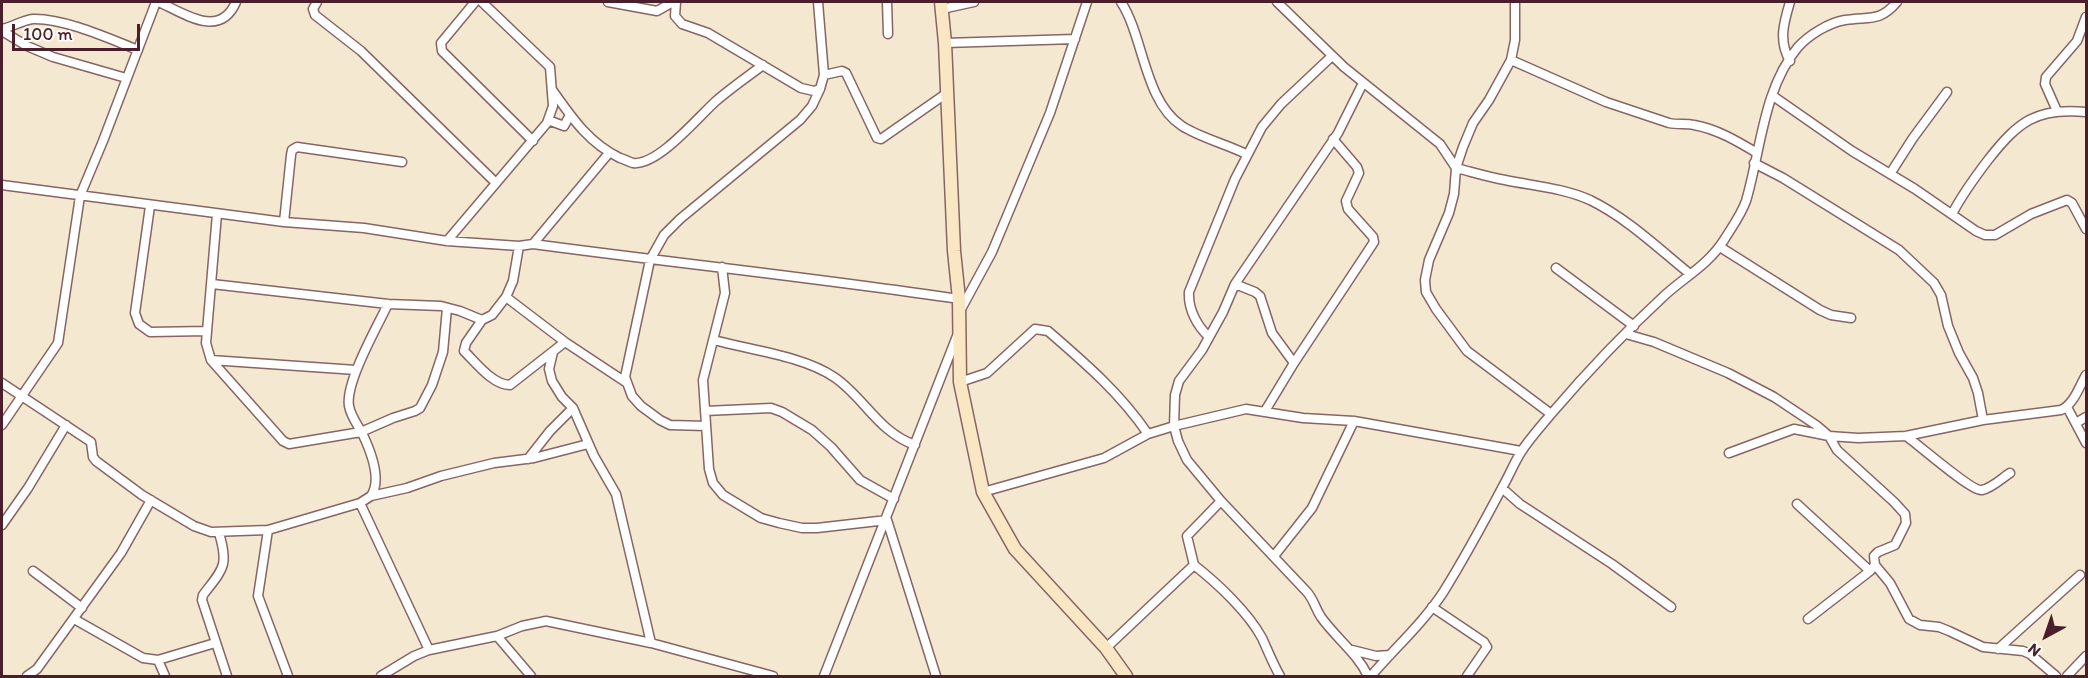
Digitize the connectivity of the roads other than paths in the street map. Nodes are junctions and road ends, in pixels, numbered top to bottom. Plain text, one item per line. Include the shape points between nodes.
1 (158, 2) edge
2 (236, 2) edge
3 (317, 2) edge
4 (475, 2) edge
5 (482, 2) edge
6 (608, 2) edge
7 (674, 2) edge
8 (818, 2) edge
9 (887, 2) edge
10 (974, 2) edge
11 (1087, 2) edge
12 (1121, 2) edge
13 (1277, 2) edge
14 (1515, 2) edge
15 (1790, 2) edge
16 (1897, 2) edge
17 (941, 5) edge
18 (2086, 17) edge
19 (2, 30) edge
20 (888, 34) dead end
21 (1075, 39) junction
22 (945, 43) junction
23 (138, 50) junction
24 (1332, 56) junction
25 (1511, 60) junction
26 (1790, 61) junction
27 (763, 65) junction
28 (824, 75) junction
29 (126, 78) junction
30 (1363, 84) junction
31 (819, 89) junction
32 (553, 90) junction
33 (1947, 92) dead end
34 (947, 93) junction
35 (1773, 96) junction
36 (2057, 111) junction
37 (2086, 112) edge
38 (570, 115) junction
39 (548, 120) junction
40 (1333, 139) junction
41 (532, 141) junction
42 (609, 153) junction
43 (1757, 153) junction
44 (1246, 154) junction
45 (402, 162) dead end
46 (1754, 163) junction
47 (1456, 168) junction
48 (1890, 174) junction
49 (496, 183) junction
50 (2, 185) edge
51 (80, 195) junction
52 (150, 206) junction
53 (218, 214) junction
54 (1952, 214) junction
55 (284, 222) junction
56 (2086, 229) edge
57 (447, 241) junction
58 (533, 244) junction
59 (519, 246) junction
60 (1720, 247) junction
61 (650, 260) junction
62 (722, 267) junction
63 (1556, 268) dead end
64 (1690, 274) junction
65 (212, 284) junction
66 (1235, 284) junction
67 (506, 297) junction
68 (959, 299) junction
69 (388, 304) junction
70 (447, 308) junction
71 (958, 313) junction
72 (1851, 318) dead end
73 (482, 320) junction
74 (1634, 326) junction
75 (207, 331) junction
76 (958, 334) junction
77 (1626, 334) junction
78 (1209, 337) junction
79 (714, 340) junction
80 (565, 342) junction
81 (553, 352) junction
82 (211, 360) junction
83 (1294, 363) junction
84 (356, 370) junction
85 (2086, 375) edge
86 (960, 382) junction
87 (2, 383) edge
88 (627, 383) junction
89 (21, 396) junction
90 (2067, 407) junction
91 (573, 408) junction
92 (705, 411) junction
93 (1265, 411) junction
94 (1551, 414) junction
95 (2086, 417) edge
96 (1983, 420) junction
97 (1354, 421) junction
98 (2076, 423) junction
99 (2, 425) edge
100 (66, 425) junction
101 (706, 426) junction
102 (1174, 426) junction
103 (361, 432) junction
104 (1148, 434) junction
105 (1829, 435) junction
106 (1906, 436) junction
107 (2086, 443) edge
108 (588, 444) junction
109 (915, 445) junction
110 (1521, 451) junction
111 (1729, 453) dead end
112 (528, 459) junction
113 (2010, 473) dead end
114 (1502, 488) junction
115 (983, 492) junction
116 (371, 496) junction
117 (894, 499) junction
118 (151, 500) junction
119 (1221, 501) junction
120 (360, 502) junction
121 (1797, 504) dead end
122 (887, 520) junction
123 (2, 525) edge
124 (268, 530) junction
125 (219, 533) junction
126 (1274, 556) junction
127 (1194, 565) junction
128 (1872, 568) junction
129 (33, 572) dead end
130 (2080, 575) dead end
131 (1432, 607) junction
132 (1671, 607) dead end
133 (82, 608) junction
134 (1808, 619) dead end
135 (74, 620) junction
136 (497, 636) junction
137 (215, 643) junction
138 (651, 643) junction
139 (1106, 648) junction
140 (1349, 648) junction
141 (1998, 649) junction
142 (429, 650) junction
143 (1390, 655) junction
144 (2086, 656) edge
145 (158, 660) junction
146 (27, 676) edge
147 (165, 676) edge
148 (227, 676) edge
149 (288, 676) edge
150 (381, 676) edge
151 (531, 676) edge
152 (773, 676) edge
153 (824, 676) edge
154 (936, 676) edge
155 (1126, 676) edge
156 (1280, 676) edge
157 (1369, 676) edge
158 (1467, 676) edge
159 (2056, 676) edge
160 (2067, 676) edge

1 - 2 street via 209,22 231,13
1 - 23 street
3 - 49 street via 315,15 361,51
4 - 41 street via 441,43 442,51
5 - 32 street via 550,68
6 - 7 street via 657,11
7 - 27 street via 675,16 682,24 708,33
8 - 28 street
9 - 20 street
10 - 17 street
11 - 21 street
12 - 44 street via 1167,111 1181,125
13 - 24 street
14 - 25 street
15 - 26 street via 1782,30
16 - 26 street via 1875,19 1844,20 1827,26 1799,47
17 - 22 street
18 - 36 street via 2077,41 2046,77 2045,84
19 - 23 street via 32,19 49,21 88,30
19 - 29 street via 53,57
21 - 22 street
21 - 71 street via 1050,113 992,252
22 - 34 street
23 - 29 street
24 - 30 street
24 - 44 street via 1281,104
25 - 43 street via 1606,102 1669,123 1691,124 1728,136
25 - 47 street via 1473,123
26 - 35 street
27 - 31 street via 801,88
27 - 42 street via 716,101 670,145 648,159 632,163
28 - 31 street
28 - 34 street via 846,73 877,138 881,139
29 - 51 street
30 - 40 street
30 - 47 street via 1440,144
31 - 61 street via 800,120 680,219 664,235
32 - 38 street
32 - 39 street
33 - 48 street
34 - 68 street
35 - 43 street
35 - 48 street
36 - 37 street
36 - 54 street via 2021,123 2007,136
38 - 39 street via 564,126
38 - 42 street
39 - 41 street
40 - 66 street
40 - 83 street via 1357,167 1359,173 1346,201 1374,243
41 - 49 street
42 - 58 street
43 - 46 street
44 - 78 street via 1189,292 1194,318
45 - 55 street via 297,147 291,155
46 - 60 street via 1746,202
46 - 96 street via 1899,250 1934,283 1948,326 1976,386
47 - 64 street via 1590,200 1626,222
47 - 94 street via 1449,213 1429,260 1426,292 1467,351
48 - 54 street
49 - 57 street
50 - 51 street
51 - 52 street
51 - 89 street via 58,343
52 - 53 street
52 - 75 street via 135,313 139,324 150,332
53 - 55 street
53 - 65 street
54 - 56 street via 1986,236 1995,235 2031,214 2067,200
55 - 57 street via 364,228
57 - 59 street
58 - 59 street
58 - 61 street
59 - 67 street
60 - 64 street via 1704,266
60 - 72 street via 1820,310
61 - 62 street
61 - 88 street via 625,377
62 - 68 street
62 - 79 street via 725,293
63 - 74 street
64 - 74 street
65 - 69 street
65 - 75 street
66 - 78 street
66 - 83 street via 1260,296 1272,333
67 - 73 street via 492,315
67 - 80 street
68 - 71 street
69 - 70 street
69 - 84 street
70 - 73 street
70 - 103 street via 443,352 420,408
71 - 76 street
73 - 81 street via 464,351 503,385 516,383
74 - 77 street
75 - 82 street
76 - 86 street
76 - 109 street
77 - 94 street
77 - 105 street via 1749,383
78 - 102 street via 1179,381
79 - 92 street via 705,367
79 - 109 street via 783,355 833,376 874,417
80 - 81 street
80 - 88 street
81 - 91 street via 550,375
82 - 84 street
82 - 103 street via 289,444
83 - 93 street
84 - 103 street via 348,394 352,416
85 - 90 street
86 - 104 street via 987,373 1035,329 1041,329 1114,390
86 - 115 street
87 - 89 street
88 - 101 street via 632,396 660,420 670,425
89 - 99 street
89 - 100 street
90 - 96 street
90 - 98 street
91 - 108 street
91 - 112 street
92 - 101 street
92 - 117 street via 771,408 782,412 812,430 860,480
93 - 97 street
93 - 102 street via 1245,410
94 - 110 street
95 - 98 street
96 - 106 street
97 - 110 street
97 - 126 street via 1312,508
98 - 107 street
100 - 118 street via 91,442 96,461
100 - 123 street
101 - 122 street via 713,483 723,495 761,518 802,528
102 - 104 street
102 - 119 street via 1187,460
103 - 116 street via 376,481
104 - 115 street via 1104,458
105 - 106 street
105 - 111 street via 1794,429
105 - 128 street via 1837,450 1905,513 1902,534 1895,545 1874,556
106 - 113 street via 1978,490
108 - 112 street
108 - 138 street via 616,494
109 - 117 street
110 - 114 street
112 - 116 street via 494,463
114 - 131 street
114 - 132 street
115 - 139 street via 1015,549
116 - 120 street
117 - 122 street
118 - 125 street via 194,526
118 - 133 street via 121,553
119 - 126 street
119 - 127 street via 1187,536
120 - 124 street
120 - 142 street
121 - 128 street
122 - 153 street
122 - 154 street
124 - 125 street
124 - 149 street via 258,596
125 - 137 street via 224,564 202,600
126 - 140 street via 1313,599 1322,618
127 - 139 street
127 - 156 street via 1228,595 1250,622
128 - 134 street
128 - 141 street via 1890,583 1914,624 1938,627 1983,647
129 - 133 street
130 - 141 street
131 - 143 street
131 - 158 street via 1487,647
133 - 135 street
135 - 145 street via 135,655
135 - 146 street via 35,673
136 - 138 street via 546,621
136 - 142 street
136 - 151 street
137 - 145 street
137 - 148 street
138 - 152 street
139 - 155 street
140 - 143 street via 1376,656
140 - 157 street
141 - 159 street via 2030,654
142 - 150 street
143 - 157 street
144 - 160 street
145 - 147 street

